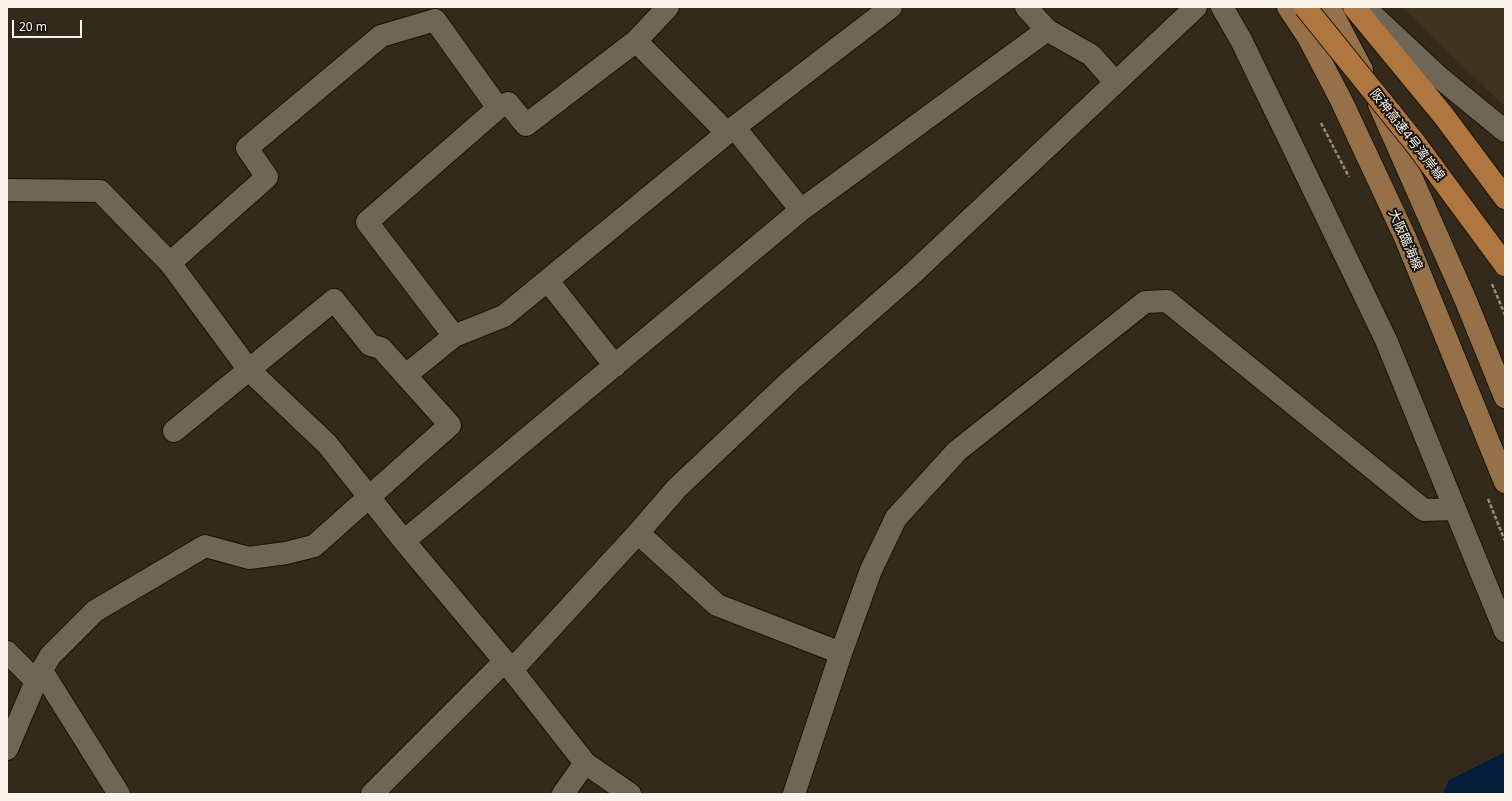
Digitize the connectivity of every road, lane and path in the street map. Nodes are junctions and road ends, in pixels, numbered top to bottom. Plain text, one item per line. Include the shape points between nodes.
1 (668, 7) edge
2 (891, 7) edge
3 (1026, 7) edge
4 (1196, 7) edge
5 (1222, 7) edge
6 (1288, 7) edge
7 (1305, 7) edge
8 (1330, 7) edge
9 (1354, 7) edge
10 (1364, 7) edge
11 (1047, 30) junction
12 (636, 41) junction
13 (1115, 82) junction
14 (498, 108) junction
15 (1505, 130) edge
16 (730, 131) junction
17 (7, 190) edge
18 (1505, 198) edge
19 (801, 210) junction
20 (170, 263) junction
21 (1505, 265) edge
22 (548, 281) junction
23 (454, 336) junction
24 (615, 366) junction
25 (249, 370) junction
26 (406, 375) junction
27 (1505, 397) edge
28 (174, 431) dead end
29 (1505, 482) edge
30 (369, 498) junction
31 (1455, 509) junction
32 (638, 533) junction
33 (404, 541) junction
34 (1505, 631) edge
35 (7, 652) edge
36 (841, 653) junction
37 (509, 666) junction
38 (39, 676) junction
39 (7, 749) edge
40 (585, 763) junction
41 (119, 794) edge
42 (372, 794) edge
43 (563, 794) edge
44 (630, 794) edge
45 (794, 794) edge

1 - 12 street
2 - 16 street
3 - 11 street
4 - 13 street
5 - 31 street via 1285,129 1386,340
6 - 29 main road, 大阪臨海線 via 1308,37 1341,100 1405,237
7 - 21 highway, 阪神高速4号湾岸線, bridge via 1415,143
8 - 27 main road via 1388,124
9 - 18 highway via 1443,115
10 - 15 street via 1439,77
11 - 13 street via 1091,55
11 - 19 street
12 - 14 street via 526,125 508,103
12 - 16 street
13 - 32 street via 911,275 790,381 677,488
14 - 20 street via 435,20 381,36 247,148 267,177
14 - 23 street via 367,222
16 - 19 street
16 - 22 street
17 - 20 street via 100,191
19 - 24 street
20 - 25 street
22 - 23 street via 504,316
22 - 24 street
23 - 26 street
24 - 33 street
25 - 26 street via 334,300 370,345 382,348
25 - 28 street
25 - 30 street via 326,444
26 - 30 street via 450,425
30 - 33 street
30 - 38 street via 314,546 249,558 205,546 95,611 50,656
31 - 34 street
31 - 36 street via 1424,510 1167,301 1144,302 957,451 896,518 871,570
32 - 36 street via 717,605
32 - 37 street
33 - 37 street
35 - 38 street
36 - 45 street
37 - 40 street
37 - 42 street
38 - 39 street
38 - 41 street
40 - 43 street
40 - 44 street

